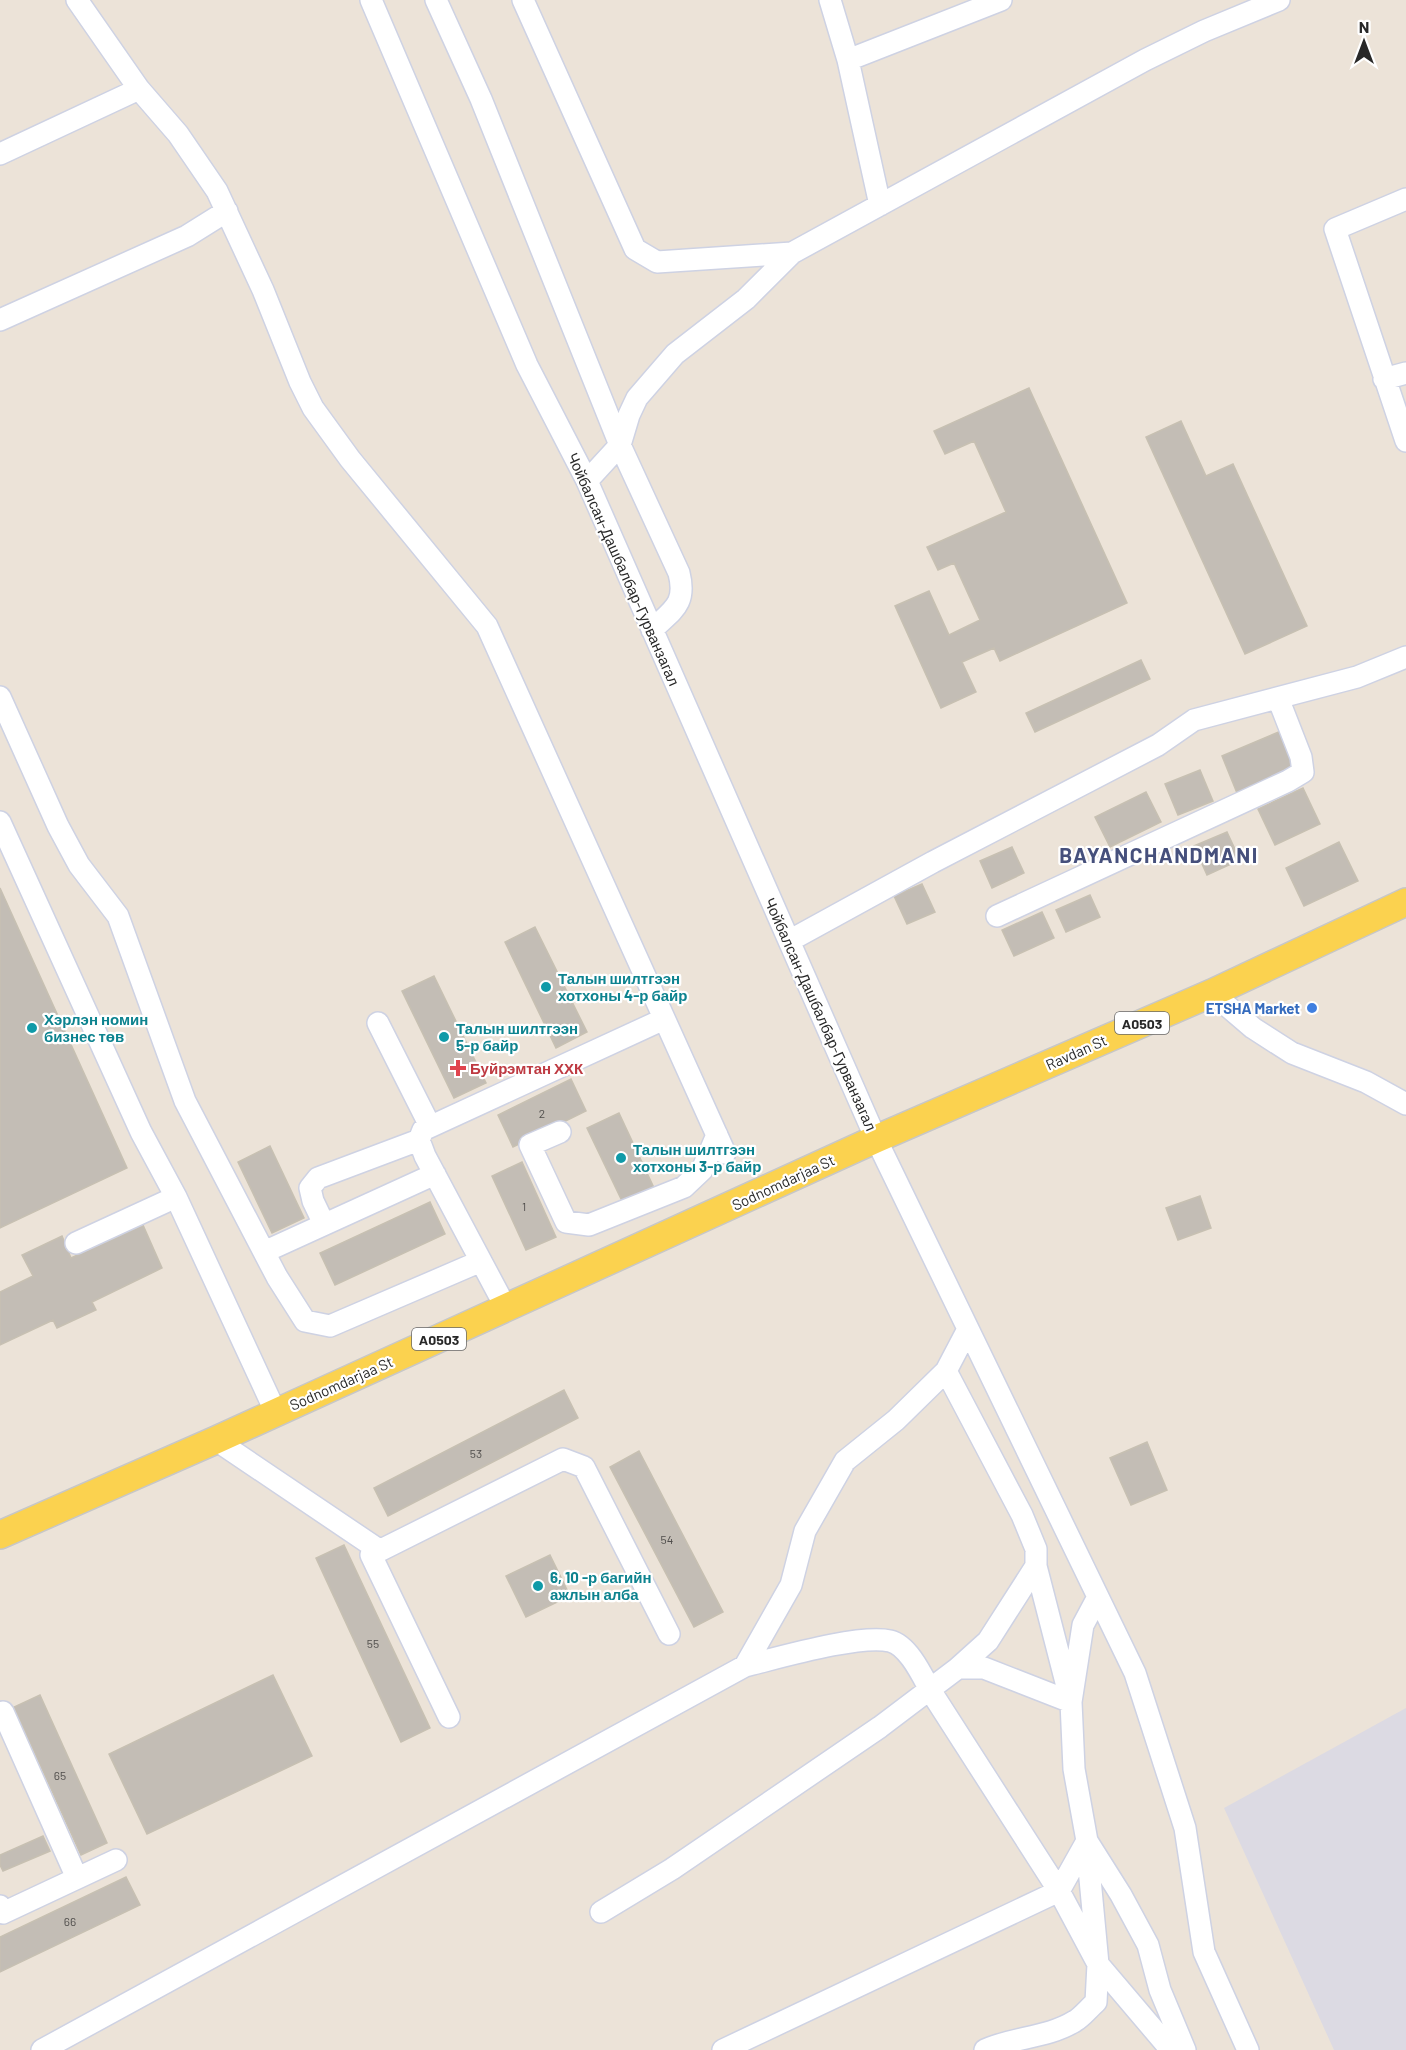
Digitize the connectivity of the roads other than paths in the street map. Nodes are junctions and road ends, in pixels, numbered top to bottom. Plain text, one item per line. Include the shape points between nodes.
1 (77, 0) edge
2 (371, 0) edge
3 (436, 0) edge
4 (523, 0) edge
5 (830, 0) edge
6 (1001, 0) edge
7 (1280, 0) edge
8 (848, 60) junction
9 (139, 89) junction
10 (0, 154) edge
11 (1406, 199) edge
12 (880, 205) junction
13 (227, 211) junction
14 (792, 254) junction
15 (0, 320) edge
16 (1406, 373) edge
17 (1384, 379) junction
18 (1406, 441) edge
19 (620, 445) junction
20 (587, 481) junction
21 (652, 630) junction
22 (1406, 657) edge
23 (0, 697) edge
24 (1278, 698) junction
25 (0, 822) edge
26 (1406, 902) edge
27 (997, 916) dead end
28 (789, 941) junction
29 (1212, 993) junction
30 (664, 1019) junction
31 (378, 1023) dead end
32 (1406, 1104) edge
33 (560, 1132) dead end
34 (424, 1133) junction
35 (876, 1139) junction
36 (435, 1174) junction
37 (176, 1197) junction
38 (324, 1224) junction
39 (76, 1243) dead end
40 (264, 1252) junction
41 (481, 1261) junction
42 (506, 1308) junction
43 (968, 1329) junction
44 (946, 1371) junction
45 (276, 1413) junction
46 (216, 1440) junction
47 (0, 1535) edge
48 (379, 1550) junction
49 (1036, 1566) junction
50 (1098, 1597) junction
51 (669, 1634) dead end
52 (745, 1666) junction
53 (958, 1668) junction
54 (930, 1690) junction
55 (1071, 1702) junction
56 (3, 1712) dead end
57 (448, 1717) dead end
58 (1087, 1841) junction
59 (116, 1860) dead end
60 (77, 1878) junction
61 (1059, 1891) junction
62 (1, 1911) edge
63 (601, 1912) dead end
64 (1098, 1964) junction
65 (42, 2050) edge
66 (723, 2050) edge
67 (985, 2050) edge
68 (1171, 2050) edge
69 (1185, 2050) edge
70 (1248, 2050) edge

1 - 9 street
2 - 20 street, Чойбалсан-Дашбалбар-Гурванзагал via 527,365
3 - 19 street via 481,99
4 - 14 street via 635,249 657,262
5 - 8 street
6 - 8 street
7 - 12 street via 1145,60
8 - 12 street
9 - 10 street
9 - 13 street via 178,134
11 - 17 street via 1335,229
12 - 14 street
13 - 15 street via 187,236
13 - 30 street via 313,408 487,626
14 - 19 street via 746,299 675,354 637,398
16 - 17 street
17 - 18 street
19 - 20 street
19 - 21 street via 683,588 679,603
20 - 21 street, Чойбалсан-Дашбалбар-Гурванзагал
21 - 28 street, Чойбалсан-Дашбалбар-Гурванзагал
22 - 24 street via 1357,677
23 - 40 street via 79,865 118,916 185,1101
24 - 27 street via 1303,772
24 - 28 street via 1194,720 1158,745
25 - 37 street via 141,1132
26 - 29 main road, Ravdan St / A0503
28 - 35 street, Чойбалсан-Дашбалбар-Гурванзагал
29 - 32 street via 1253,1028 1292,1053 1366,1082
29 - 35 main road, Ravdan St / A0503
30 - 33 street via 721,1144 702,1170 684,1187 589,1225 566,1222 530,1145
30 - 34 street
31 - 34 street
34 - 36 street
34 - 38 street via 318,1178 310,1188
35 - 42 main road, Sodnomdarjaa St / A0503
35 - 43 street, Чойбалсан-Дашбалбар-Гурванзагал
36 - 38 street
36 - 41 street
37 - 39 street
37 - 45 street
38 - 40 street
40 - 41 street via 305,1321 330,1326
41 - 42 street
42 - 45 main road, Sodnomdarjaa St / A0503
43 - 44 street
43 - 50 street, Чойбалсан-Дашбалбар-Гурванзагал
44 - 49 street via 1022,1515 1036,1549
44 - 52 street via 896,1420 845,1461 805,1531 792,1586
45 - 46 main road, Sodnomdarjaa St / A0503
46 - 47 main road, Sodnomdarjaa St / A0503
46 - 48 street
48 - 51 street via 563,1459 584,1467
48 - 57 street via 370,1555
49 - 53 street via 988,1641
49 - 55 street
50 - 55 street via 1083,1625
50 - 70 street, Чойбалсан-Дашбалбар-Гурванзагал via 1135,1673 1185,1828 1204,1952
52 - 54 street via 857,1641 892,1641 913,1658
52 - 65 street
53 - 54 street
53 - 55 street via 984,1668
54 - 61 street
54 - 63 street via 710,1843
55 - 58 street via 1074,1769
56 - 60 street
58 - 61 street
58 - 64 street
58 - 69 street via 1148,1946 1160,1990
59 - 60 street
60 - 62 street
61 - 64 street
61 - 66 street
64 - 67 street via 1096,2002 1075,2021
64 - 68 street

